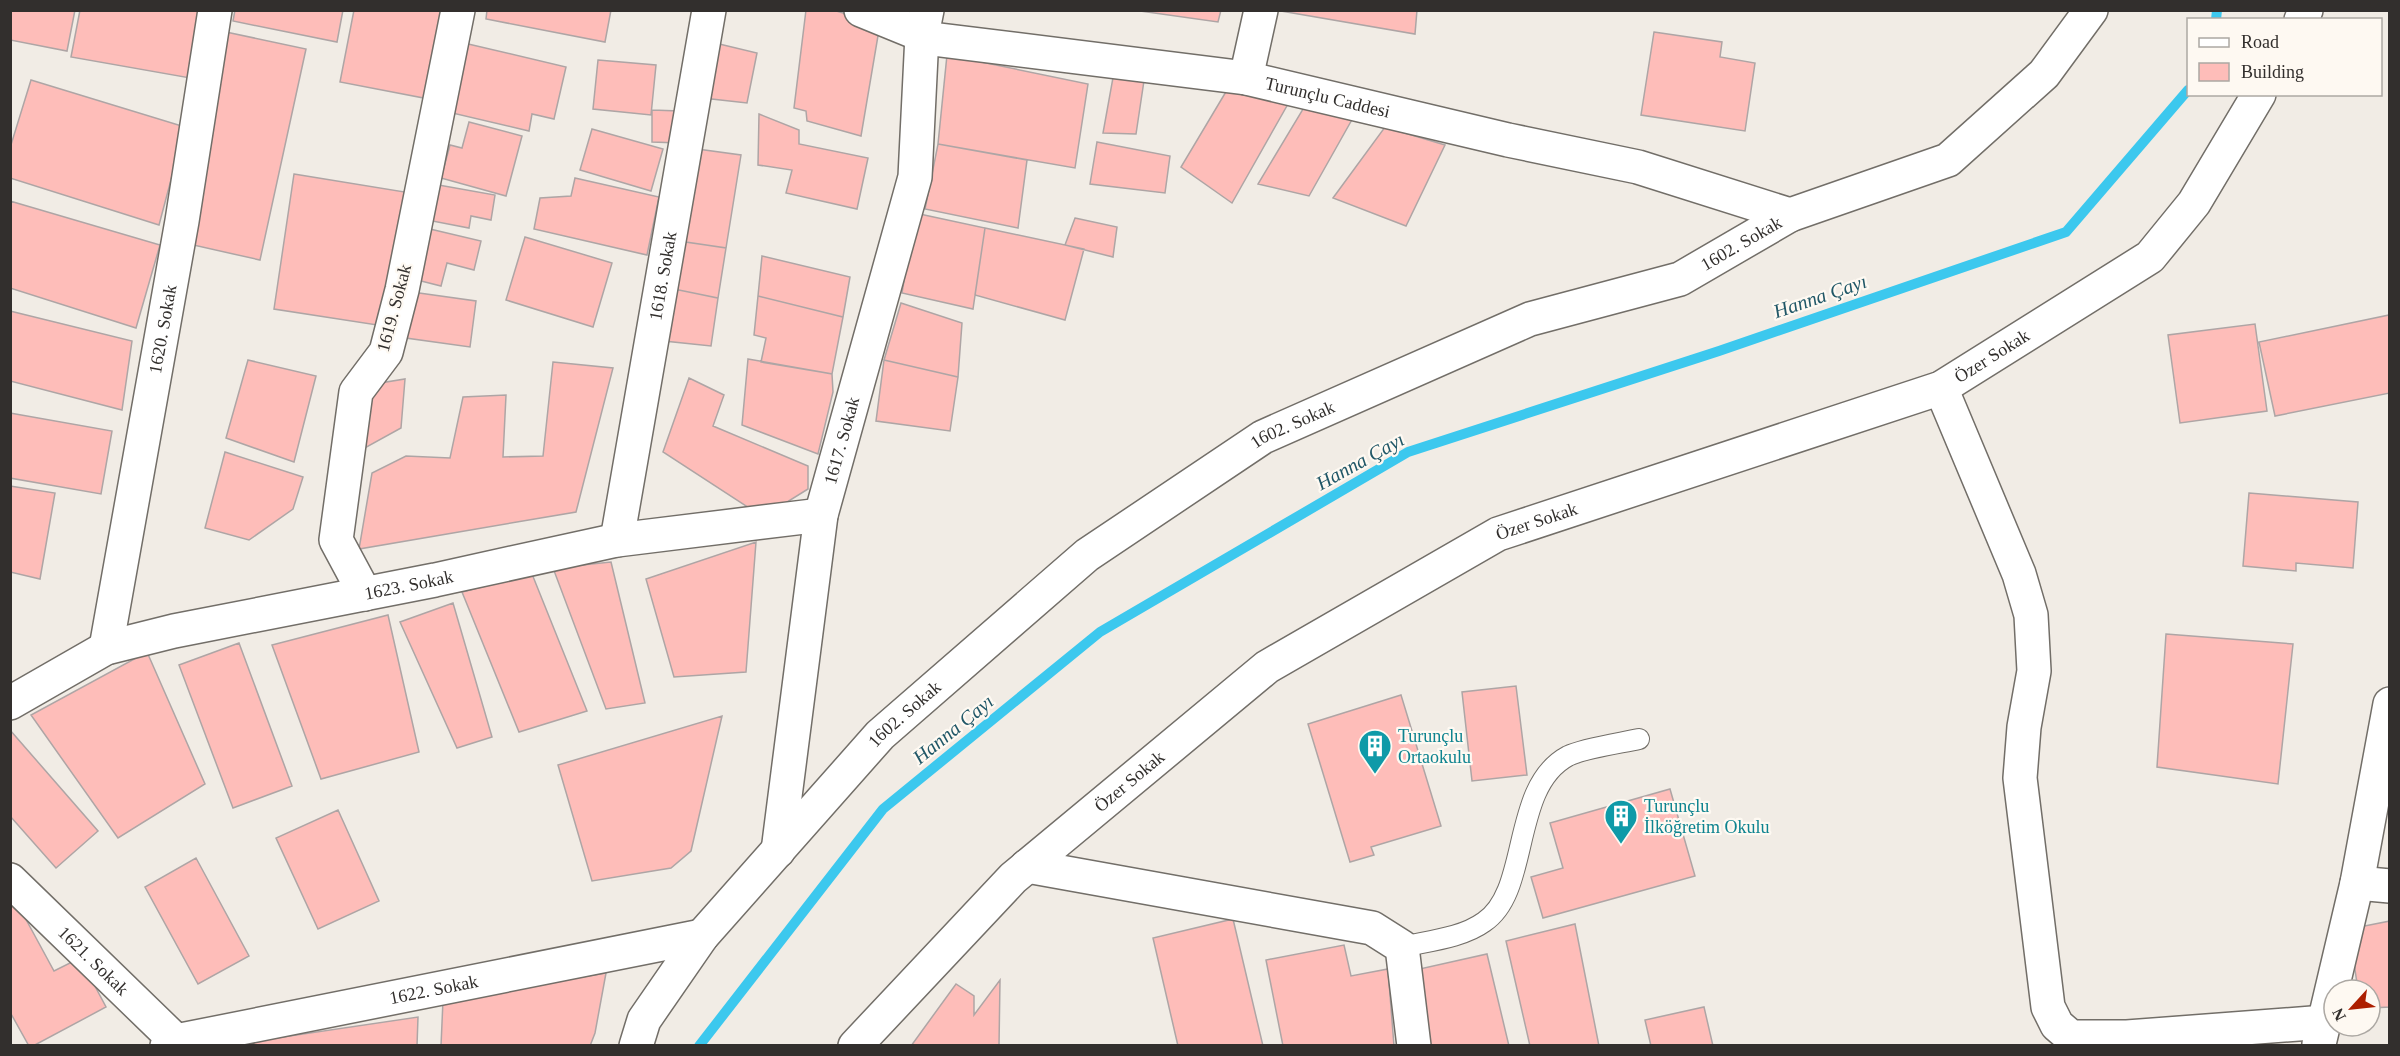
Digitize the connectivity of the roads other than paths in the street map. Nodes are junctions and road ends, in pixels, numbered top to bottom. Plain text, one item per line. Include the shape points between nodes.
1 (215, 10) edge
2 (458, 10) edge
3 (709, 10) edge
4 (861, 10) edge
5 (1261, 10) edge
6 (2091, 10) edge
7 (924, 23) edge
8 (1246, 78) junction
9 (2258, 96) edge
10 (1790, 215) junction
11 (1941, 388) junction
12 (820, 514) junction
13 (616, 540) junction
14 (365, 594) junction
15 (106, 648) junction
16 (10, 703) edge
17 (2390, 704) edge
18 (1639, 739) dead end
19 (778, 851) junction
20 (1027, 866) junction
21 (10, 880) edge
22 (2357, 883) junction
23 (2390, 886) edge
24 (702, 936) junction
25 (1402, 947) junction
26 (2335, 978) edge
27 (2322, 1034) edge
28 (171, 1043) edge
29 (636, 1046) edge
30 (855, 1046) edge
31 (1414, 1046) edge

1 - 15 street, 1620. Sokak
2 - 14 street, 1619. Sokak via 386,352 356,392 336,540
3 - 13 street, 1618. Sokak
4 - 7 street, Turunçlu Caddesi
5 - 8 street
6 - 10 street, 1602. Sokak via 2044,74 1948,160
7 - 8 street, Turunçlu Caddesi via 932,39
7 - 12 street, 1617. Sokak via 915,177
8 - 10 street, Turunçlu Caddesi via 1638,167
9 - 11 street, Özer Sokak via 2194,203 2150,256
10 - 19 street, 1602. Sokak via 1680,279 1530,319 1263,437 1086,555 880,735
11 - 20 street, Özer Sokak via 1498,534 1267,667
11 - 27 street via 2019,574 2031,615 2034,671 2020,778 2048,1007 2057,1025 2071,1037
12 - 13 street, 1623. Sokak
12 - 19 street, 1617. Sokak
13 - 14 street, 1623. Sokak
14 - 15 street, 1623. Sokak
15 - 16 street, 1623. Sokak
17 - 22 street
18 - 25 lane via 1568,756 1541,780 1507,891 1497,911 1486,921 1462,932
19 - 24 street, 1602. Sokak
20 - 25 street via 1372,928
20 - 30 street, Özer Sokak
21 - 28 street, 1621. Sokak
22 - 23 street
22 - 26 street
24 - 28 street, 1622. Sokak
24 - 29 street, 1602. Sokak via 644,1020
25 - 31 street

